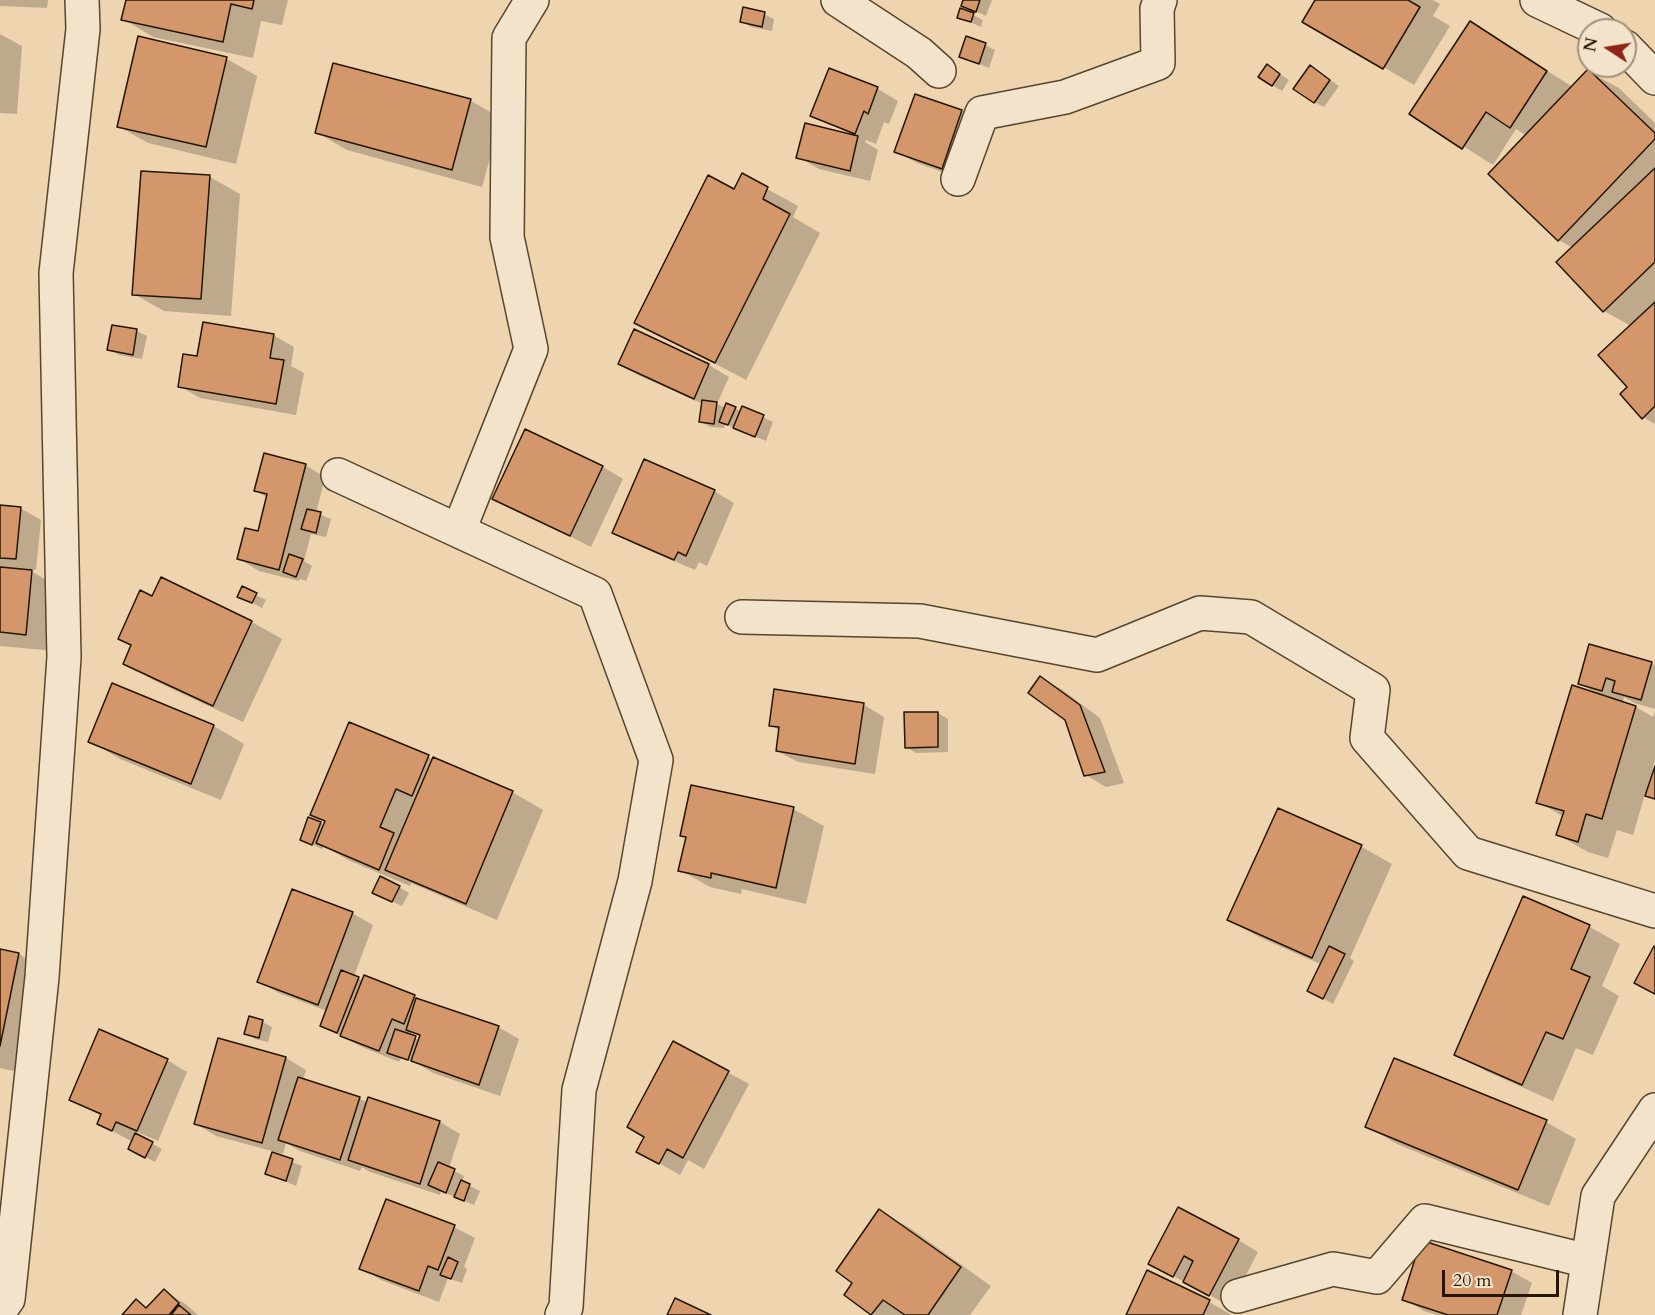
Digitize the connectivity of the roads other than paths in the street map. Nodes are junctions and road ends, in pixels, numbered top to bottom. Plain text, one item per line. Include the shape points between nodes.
1 (82, 0) edge
2 (532, 0) edge
3 (838, 0) edge
4 (1160, 0) edge
5 (1537, 0) edge
6 (1577, 19) edge
7 (1637, 59) edge
8 (939, 71) dead end
9 (1655, 78) edge
10 (958, 179) dead end
11 (338, 474) dead end
12 (459, 530) junction
13 (742, 617) dead end
14 (1655, 911) edge
15 (1655, 1110) edge
16 (1588, 1260) junction
17 (1238, 1296) dead end
18 (0, 1310) edge
19 (561, 1315) edge
20 (1580, 1315) edge

1 - 18 street via 83,29 56,273 64,657 42,976 8,1299
2 - 12 street via 509,38 507,237 531,349
3 - 8 street via 919,53
4 - 10 street via 1156,9 1158,63 1065,98 982,113
5 - 6 street
7 - 9 street
11 - 12 street
12 - 19 street via 595,594 656,760 635,880 579,1090 566,1307
13 - 14 street via 920,621 1097,655 1200,613 1251,617 1373,690 1367,738 1468,853
15 - 16 street via 1598,1196
16 - 17 street via 1425,1221 1377,1277 1333,1269
16 - 20 street

